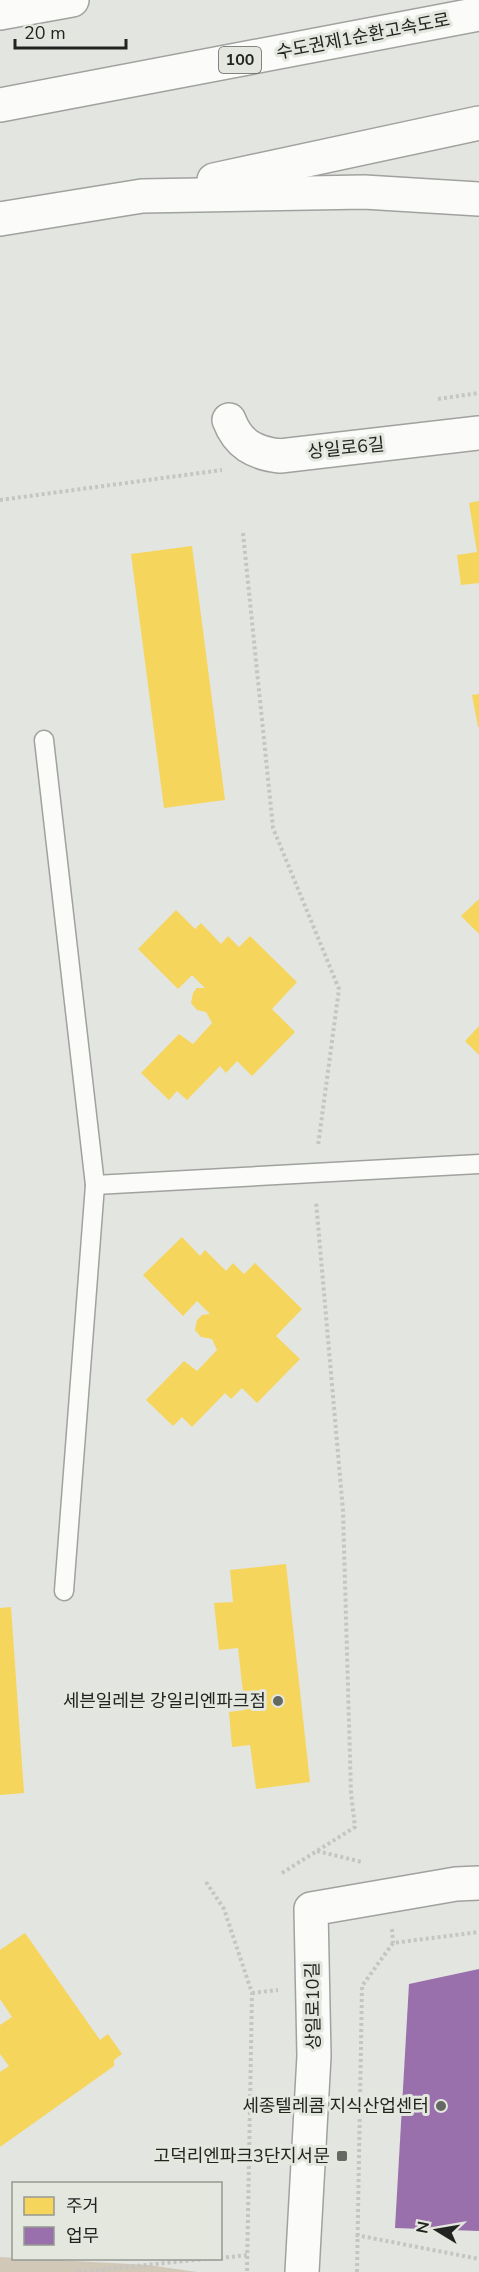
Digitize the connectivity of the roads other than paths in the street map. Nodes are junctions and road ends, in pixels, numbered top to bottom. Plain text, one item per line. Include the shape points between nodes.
1 (72, 0) edge
2 (0, 13) edge
3 (479, 14) edge
4 (0, 105) edge
5 (479, 123) edge
6 (142, 196) junction
7 (479, 199) edge
8 (0, 219) edge
9 (228, 420) dead end
10 (479, 433) edge
11 (44, 740) dead end
12 (479, 1164) edge
13 (95, 1185) junction
14 (64, 1591) dead end
15 (479, 1883) edge
16 (302, 2272) edge

1 - 2 main road
3 - 4 main road, 수도권제1순환고속도로 / 100
5 - 6 main road
6 - 7 main road via 364,192
6 - 8 main road
9 - 10 main road, 상일로6길 via 247,446 280,456
11 - 13 lane
12 - 13 lane
13 - 14 lane
15 - 16 main road, 상일로10길 via 311,1909 314,2056

